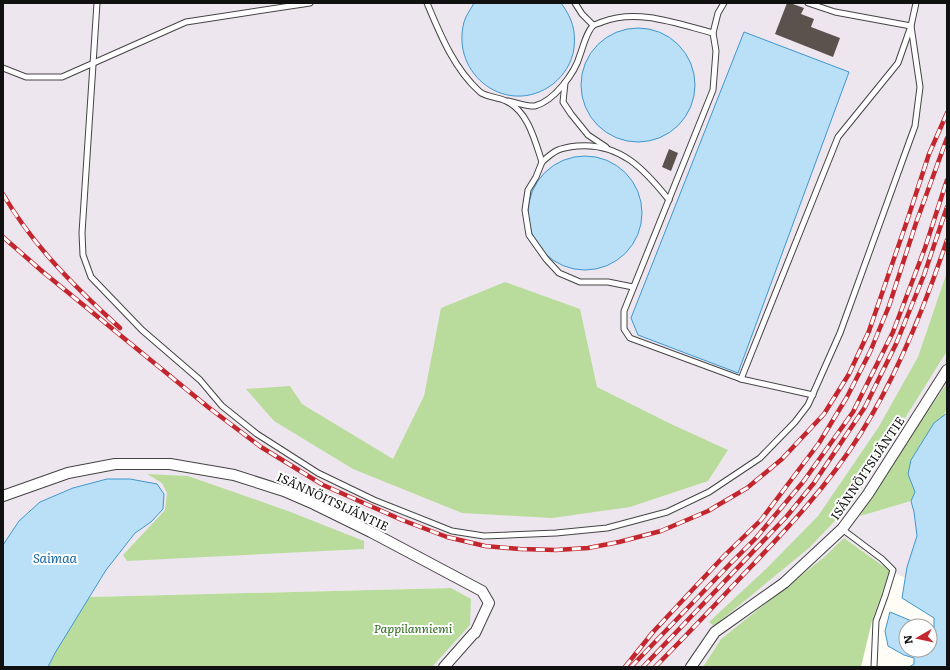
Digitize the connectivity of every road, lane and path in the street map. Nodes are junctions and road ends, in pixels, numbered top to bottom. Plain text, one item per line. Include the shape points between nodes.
1 (97, 3) edge
2 (310, 3) edge
3 (427, 3) edge
4 (575, 3) edge
5 (724, 3) edge
6 (808, 3) edge
7 (916, 3) edge
8 (593, 25) junction
9 (911, 26) junction
10 (713, 33) junction
11 (94, 62) junction
12 (3, 68) edge
13 (565, 83) junction
14 (507, 101) junction
15 (608, 148) junction
16 (542, 162) junction
17 (669, 200) junction
18 (633, 287) junction
19 (947, 370) edge
20 (741, 379) junction
21 (812, 395) junction
22 (21, 489) junction
23 (3, 496) edge
24 (3, 501) edge
25 (842, 529) junction
26 (444, 667) edge
27 (691, 667) edge
28 (874, 667) edge

1 - 11 lane
2 - 11 lane via 186,22
3 - 14 lane via 464,75 481,93
4 - 8 lane
5 - 10 lane via 718,13
6 - 9 lane via 836,12
7 - 9 lane
8 - 10 lane via 631,17 656,18
8 - 13 lane via 578,64
9 - 20 lane via 898,63 838,137
9 - 21 lane via 920,87 915,126 840,333
10 - 17 lane via 716,51 713,90
11 - 12 lane via 62,77 26,77
11 - 21 lane via 82,234 82,254 91,277 142,330 200,380 222,406 257,434 318,473 374,500 452,530 484,536 607,528 667,512 709,492 760,458 795,422
13 - 14 lane via 550,98 534,106
13 - 15 lane via 563,102 588,135
14 - 16 lane via 523,115
15 - 16 lane via 588,145 571,147 554,151
15 - 17 lane via 628,158 650,176
16 - 18 lane via 528,190 525,210 529,235 546,259 559,273 580,282 608,282
17 - 18 lane
18 - 20 lane via 624,311 624,330 630,338
19 - 25 street, ISÄNNÖITSIJÄNTIE via 868,494
20 - 21 lane
22 - 23 street, ISÄNNÖITSIJÄNTIE
22 - 24 lane
22 - 26 street, ISÄNNÖITSIJÄNTIE via 68,473 115,464 170,464 234,475 284,491 371,532 482,591 489,603 478,627
25 - 27 street, ISÄNNÖITSIJÄNTIE via 784,583 715,632
25 - 28 lane via 893,570 876,621

